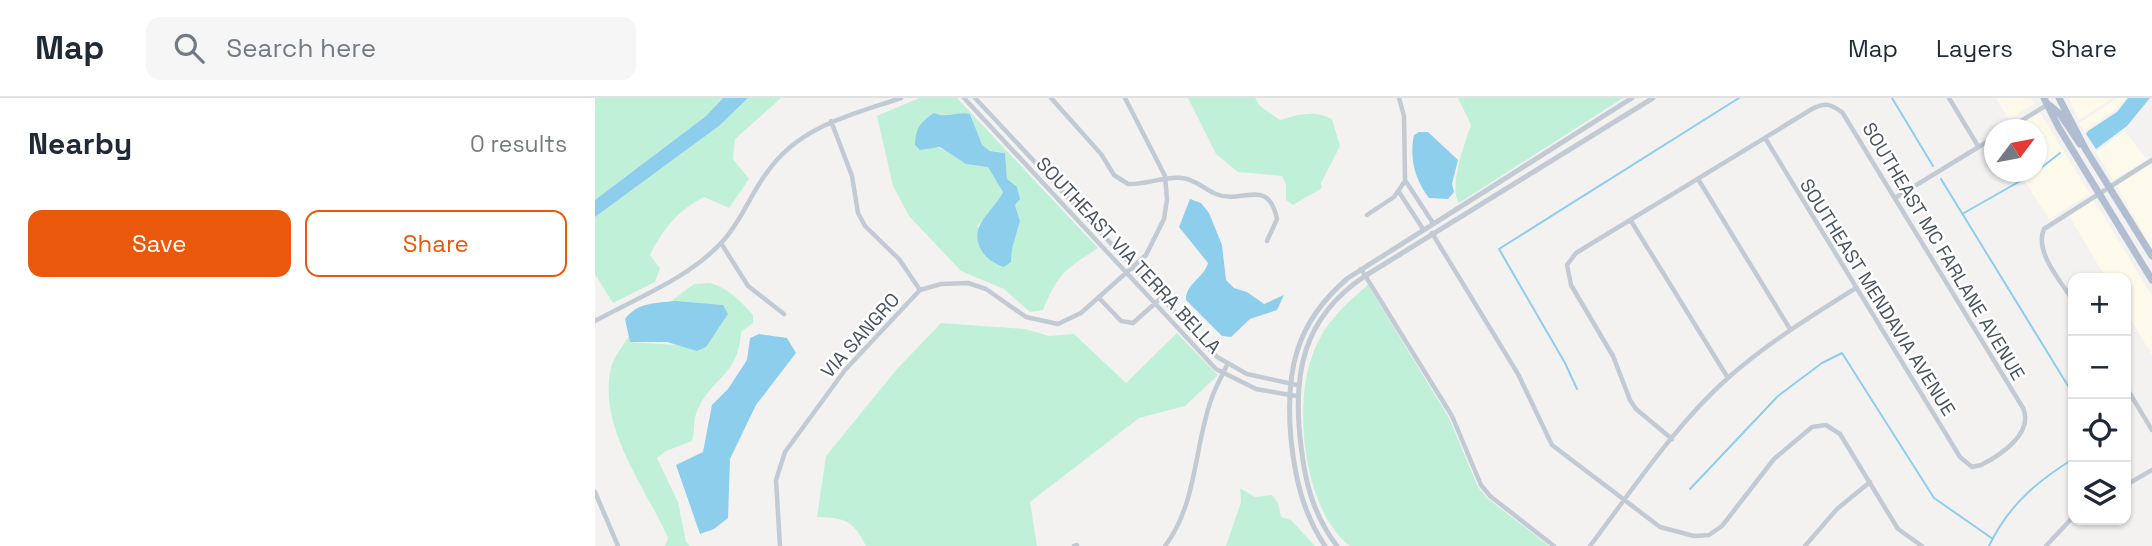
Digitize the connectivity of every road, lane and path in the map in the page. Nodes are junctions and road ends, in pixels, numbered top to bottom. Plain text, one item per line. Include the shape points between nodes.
1 (901, 98) edge
2 (964, 98) edge
3 (975, 98) edge
4 (1051, 98) edge
5 (1125, 98) edge
6 (1399, 98) edge
7 (1632, 98) edge
8 (1653, 98) edge
9 (1948, 98) edge
10 (2059, 98) edge
11 (2046, 101) edge
12 (2022, 119) edge
13 (831, 121) junction
14 (1765, 138) junction
15 (1984, 143) edge
16 (1978, 146) junction
17 (2085, 149) junction
18 (2152, 160) edge
19 (1698, 179) junction
20 (1165, 180) junction
21 (1405, 180) junction
22 (2109, 186) junction
23 (1399, 192) junction
24 (2098, 192) junction
25 (1895, 198) junction
26 (1367, 215) dead end
27 (1631, 221) junction
28 (1428, 226) junction
29 (1433, 234) junction
30 (1267, 241) dead end
31 (722, 243) junction
32 (2152, 256) edge
33 (1132, 267) junction
34 (1361, 269) junction
35 (1126, 272) junction
36 (1365, 276) junction
37 (2152, 280) edge
38 (1856, 288) junction
39 (920, 290) junction
40 (2068, 293) edge
41 (1099, 298) junction
42 (1161, 298) junction
43 (1155, 304) junction
44 (784, 314) dead end
45 (595, 321) edge
46 (1790, 329) junction
47 (1227, 365) junction
48 (1223, 374) junction
49 (1728, 379) junction
50 (1289, 384) junction
51 (1297, 385) junction
52 (1288, 395) junction
53 (2131, 395) edge
54 (1296, 396) junction
55 (2152, 430) edge
56 (1672, 439) junction
57 (1972, 467) joint
58 (2152, 470) edge
59 (1870, 482) junction
60 (2131, 482) edge
61 (595, 492) edge
62 (1625, 500) junction
63 (2068, 522) edge
64 (618, 546) edge
65 (781, 546) edge
66 (1165, 546) edge
67 (1325, 546) edge
68 (1337, 546) edge
69 (1554, 546) edge
70 (1590, 546) edge
71 (1805, 546) edge
72 (1922, 546) edge
73 (2046, 546) edge

1 - 13 street
2 - 35 street, SOUTHEAST VIA TERRA BELLA
3 - 33 street, SOUTHEAST VIA TERRA BELLA
4 - 20 street via 1118,179 1139,184
5 - 20 street via 1157,154
6 - 21 street via 1404,116
7 - 28 street
8 - 29 street
9 - 16 street
10 - 17 main road
11 - 12 street
11 - 17 main road
11 - 24 main road
13 - 31 street via 779,157
13 - 39 street via 852,176 857,213
14 - 19 street
14 - 25 street, SOUTHEAST MC FARLANE AVENUE via 1812,109 1830,104 1842,112
14 - 38 street, SOUTHEAST MENDAVIA AVENUE
15 - 16 street
16 - 25 street
17 - 22 main road
18 - 22 street
19 - 27 street
19 - 46 street
20 - 30 street via 1192,180 1231,197 1258,193 1271,202 1277,219
20 - 33 street, VIA SANGRO via 1164,219 1146,255
21 - 23 street
21 - 28 street
22 - 24 street
22 - 32 main road
23 - 26 street
23 - 28 street
24 - 37 main road
24 - 40 street via 2052,221 2040,239
25 - 57 street, SOUTHEAST MC FARLANE AVENUE via 2027,418 2018,437 1991,460
27 - 49 street
27 - 56 street via 1576,253 1567,265 1571,285 1613,356 1636,410
28 - 29 street
28 - 34 street
29 - 36 street
29 - 62 street via 1518,373 1552,445
31 - 44 street via 748,286
31 - 45 street via 683,273
33 - 35 street, VIA SANGRO
33 - 42 street, SOUTHEAST VIA TERRA BELLA
34 - 36 street
34 - 50 street via 1337,287 1313,316
35 - 41 street, VIA SANGRO
35 - 43 street, SOUTHEAST VIA TERRA BELLA
36 - 51 street via 1341,294 1311,335
36 - 69 street via 1452,416 1481,485
38 - 46 street
38 - 57 street, SOUTHEAST MENDAVIA AVENUE via 1960,457
39 - 41 street, VIA SANGRO via 968,283 986,289 1026,317 1058,324 1072,320
39 - 65 street, VIA SANGRO via 845,370 785,452 776,480
41 - 43 street via 1126,323 1133,323
42 - 43 street
42 - 47 street, SOUTHEAST VIA TERRA BELLA
43 - 48 street, SOUTHEAST VIA TERRA BELLA
46 - 49 street
47 - 48 street
47 - 50 street, SOUTHEAST VIA TERRA BELLA
48 - 52 street, SOUTHEAST VIA TERRA BELLA via 1256,389
48 - 66 street via 1211,400 1184,512
49 - 56 street
50 - 51 street, SOUTHEAST VIA TERRA BELLA
50 - 52 street
51 - 54 street
52 - 54 street, SOUTHEAST VIA TERRA BELLA
52 - 67 street via 1297,484
53 - 55 street
54 - 68 street via 1310,495
56 - 62 street
58 - 60 street
59 - 62 street via 1840,434 1826,425 1812,427 1774,459 1722,526 1709,535 1660,527
59 - 71 street via 1837,509
59 - 72 street via 1898,529
61 - 64 street
62 - 70 street
63 - 73 street

